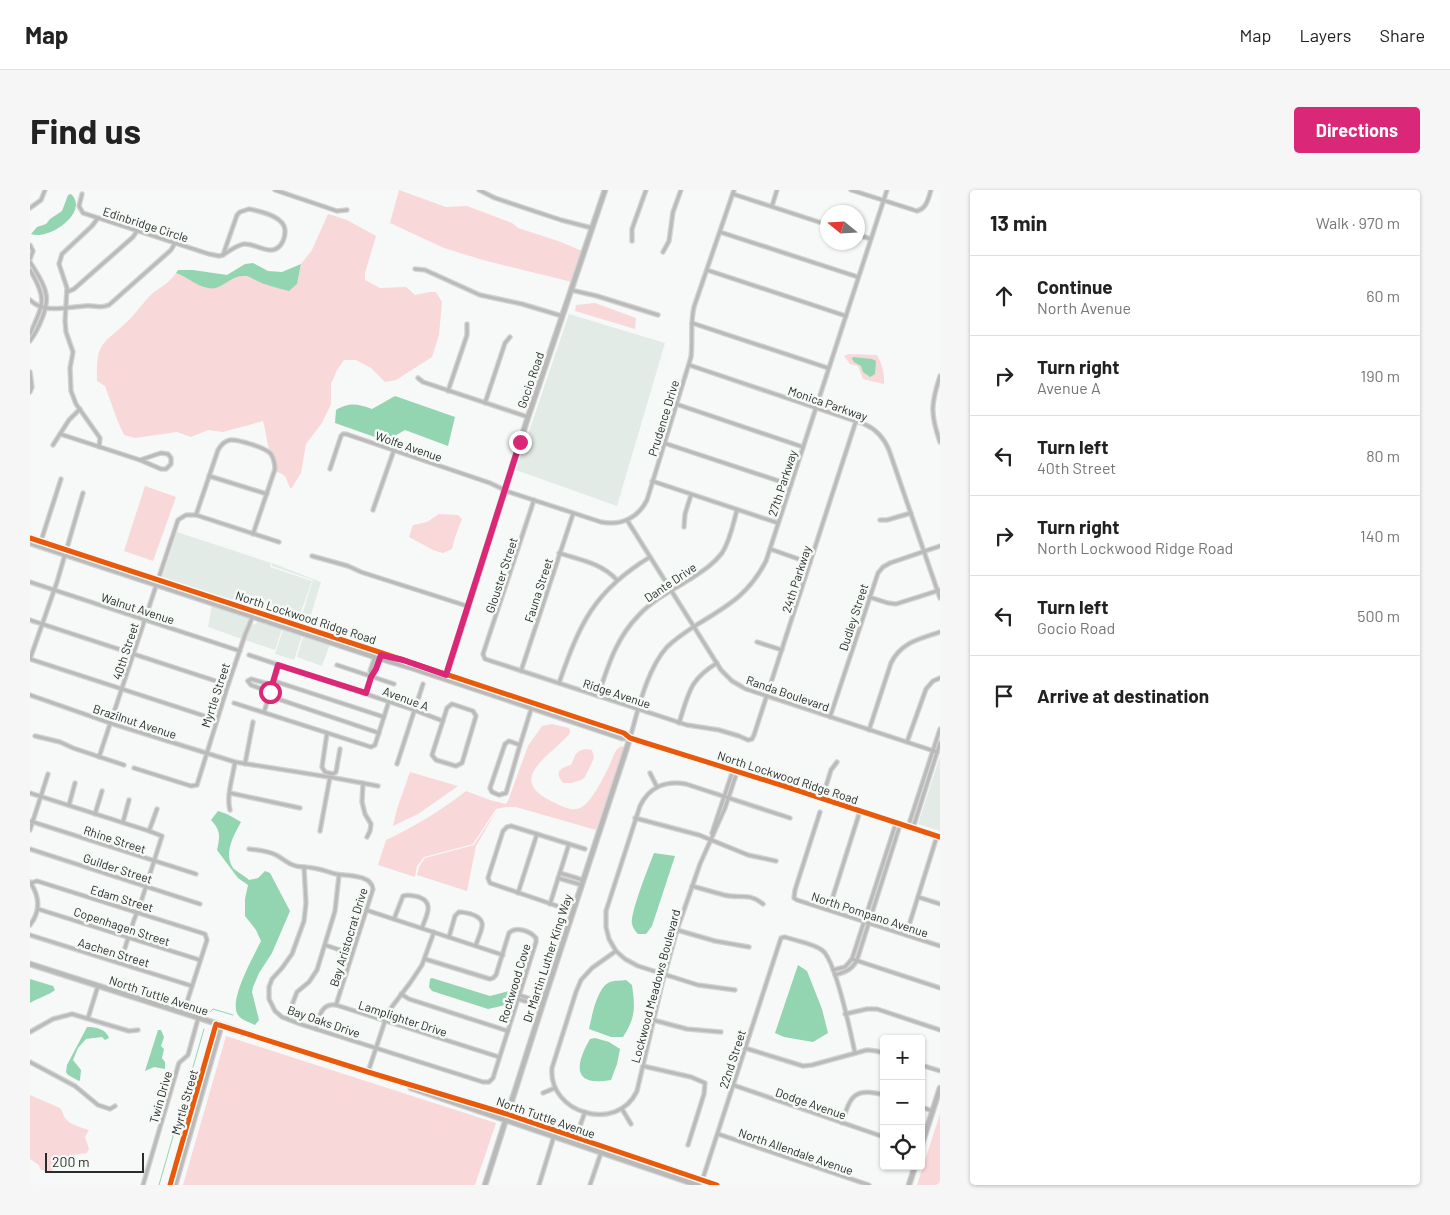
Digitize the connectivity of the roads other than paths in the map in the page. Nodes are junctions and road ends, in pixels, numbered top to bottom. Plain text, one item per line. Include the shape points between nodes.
1 (44, 190) edge
2 (275, 190) edge
3 (479, 190) edge
4 (605, 190) edge
5 (646, 190) edge
6 (681, 190) edge
7 (777, 190) edge
8 (851, 190) edge
9 (887, 190) edge
10 (931, 190) edge
11 (733, 192) edge
12 (82, 194) dead end
13 (883, 201) junction
14 (772, 206) junction
15 (30, 208) edge
16 (347, 210) dead end
17 (98, 218) junction
18 (820, 222) edge
19 (592, 228) junction
20 (137, 231) junction
21 (720, 232) junction
22 (865, 237) edge
23 (871, 239) junction
24 (632, 240) dead end
25 (175, 243) junction
26 (30, 245) edge
27 (663, 252) dead end
28 (223, 255) junction
29 (30, 261) edge
30 (415, 269) dead end
31 (30, 270) edge
32 (707, 270) junction
33 (858, 277) junction
34 (42, 287) junction
35 (571, 290) junction
36 (67, 292) junction
37 (30, 300) edge
38 (43, 307) junction
39 (66, 309) junction
40 (658, 315) dead end
41 (562, 316) junction
42 (846, 316) junction
43 (692, 323) junction
44 (467, 324) dead end
45 (30, 334) edge
46 (510, 336) dead end
47 (30, 342) edge
48 (688, 365) junction
49 (828, 368) junction
50 (30, 372) edge
51 (940, 376) edge
52 (418, 378) dead end
53 (939, 384) edge
54 (448, 391) junction
55 (30, 392) edge
56 (485, 403) junction
57 (676, 404) junction
58 (816, 408) junction
59 (80, 409) junction
60 (528, 417) junction
61 (856, 421) junction
62 (60, 434) junction
63 (940, 442) edge
64 (664, 443) junction
65 (53, 445) dead end
66 (99, 447) junction
67 (803, 447) junction
68 (394, 450) junction
69 (140, 460) junction
70 (330, 468) dead end
71 (210, 476) junction
72 (61, 479) dead end
73 (652, 481) junction
74 (790, 485) junction
75 (505, 490) junction
76 (83, 493) dead end
77 (266, 494) junction
78 (691, 495) junction
79 (534, 500) junction
80 (373, 510) dead end
81 (737, 510) junction
82 (911, 513) junction
83 (572, 514) junction
84 (196, 515) junction
85 (627, 520) junction
86 (880, 520) dead end
87 (778, 523) junction
88 (684, 527) dead end
89 (253, 534) junction
90 (30, 538) edge
91 (40, 542) junction
92 (279, 542) dead end
93 (30, 543) edge
94 (940, 546) edge
95 (770, 549) junction
96 (65, 552) junction
97 (924, 552) junction
98 (559, 553) junction
99 (312, 556) dead end
100 (650, 557) junction
101 (810, 563) junction
102 (617, 580) junction
103 (30, 582) edge
104 (157, 582) junction
105 (54, 589) junction
106 (939, 590) edge
107 (672, 591) junction
108 (869, 597) junction
109 (940, 598) edge
110 (467, 606) junction
111 (254, 614) junction
112 (30, 620) edge
113 (145, 620) junction
114 (42, 624) junction
115 (694, 627) junction
116 (940, 632) edge
117 (757, 642) dead end
118 (782, 650) junction
119 (240, 651) junction
120 (133, 654) junction
121 (249, 655) dead end
122 (379, 655) junction
123 (483, 655) joint
124 (30, 659) edge
125 (717, 663) junction
126 (278, 665) junction
127 (338, 665) dead end
128 (521, 671) junction
129 (371, 677) junction
130 (446, 677) junction
131 (940, 678) edge
132 (274, 681) junction
133 (559, 683) junction
134 (394, 684) dead end
135 (423, 684) dead end
136 (228, 685) junction
137 (272, 685) junction
138 (122, 689) junction
139 (270, 692) junction
140 (366, 693) junction
141 (30, 695) edge
142 (268, 696) junction
143 (598, 696) junction
144 (767, 696) junction
145 (389, 701) junction
146 (234, 702) dead end
147 (532, 705) junction
148 (414, 710) junction
149 (639, 710) junction
150 (264, 712) junction
151 (384, 717) junction
152 (830, 717) junction
153 (217, 720) junction
154 (443, 721) junction
155 (253, 722) dead end
156 (679, 722) junction
157 (110, 723) junction
158 (940, 729) edge
159 (869, 730) junction
160 (327, 733) junction
161 (379, 733) junction
162 (36, 736) dead end
163 (630, 738) junction
164 (748, 740) joint
165 (907, 742) junction
166 (940, 743) edge
167 (520, 744) junction
168 (340, 749) dead end
169 (935, 751) junction
170 (207, 753) junction
171 (100, 757) junction
172 (235, 762) junction
173 (836, 762) dead end
174 (244, 764) junction
175 (397, 764) dead end
176 (124, 765) dead end
177 (134, 768) dead end
178 (735, 771) junction
179 (650, 773) dead end
180 (48, 774) dead end
181 (330, 777) junction
182 (76, 783) dead end
183 (363, 784) junction
184 (378, 786) dead end
185 (657, 786) junction
186 (102, 791) dead end
187 (30, 793) edge
188 (230, 793) junction
189 (41, 796) junction
190 (724, 797) junction
191 (728, 799) junction
192 (822, 799) junction
193 (130, 800) dead end
194 (69, 805) junction
195 (300, 808) dead end
196 (157, 809) dead end
197 (230, 810) dead end
198 (860, 811) junction
199 (820, 812) dead end
200 (95, 814) junction
201 (635, 818) junction
202 (790, 818) dead end
203 (31, 822) edge
204 (123, 822) junction
205 (898, 824) junction
206 (910, 828) junction
207 (30, 830) edge
208 (320, 830) dead end
209 (150, 831) junction
210 (537, 834) junction
211 (367, 837) dead end
212 (939, 837) edge
213 (711, 838) junction
214 (569, 844) junction
215 (249, 849) dead end
216 (585, 849) dead end
217 (30, 850) edge
218 (155, 861) junction
219 (776, 861) dead end
220 (304, 867) junction
221 (560, 873) junction
222 (196, 874) dead end
223 (339, 875) junction
224 (558, 878) junction
225 (31, 882) edge
226 (582, 883) junction
227 (146, 886) junction
228 (692, 886) junction
229 (518, 893) junction
230 (918, 897) junction
231 (200, 904) dead end
232 (550, 904) junction
233 (763, 904) dead end
234 (940, 904) edge
235 (566, 908) dead end
236 (38, 909) junction
237 (829, 909) junction
238 (366, 910) junction
239 (137, 912) junction
240 (394, 919) junction
241 (864, 921) junction
242 (869, 923) junction
243 (30, 925) edge
244 (422, 928) junction
245 (677, 930) junction
246 (434, 932) junction
247 (30, 935) edge
248 (906, 935) junction
249 (449, 936) junction
250 (128, 937) junction
251 (325, 945) junction
252 (476, 946) junction
253 (940, 946) edge
254 (749, 947) dead end
255 (616, 951) junction
256 (352, 954) junction
257 (502, 954) junction
258 (425, 959) junction
259 (852, 959) junction
260 (200, 960) junction
261 (857, 960) junction
262 (120, 963) junction
263 (30, 964) edge
264 (833, 970) junction
265 (664, 974) junction
266 (835, 975) junction
267 (98, 986) junction
268 (192, 986) junction
269 (940, 988) edge
270 (735, 990) dead end
271 (401, 994) junction
272 (518, 997) junction
273 (543, 1004) junction
274 (186, 1005) dead end
275 (336, 1005) junction
276 (845, 1014) junction
277 (88, 1018) junction
278 (287, 1018) junction
279 (198, 1019) junction
280 (653, 1020) junction
281 (384, 1021) junction
282 (216, 1024) junction
283 (221, 1026) junction
284 (316, 1029) junction
285 (138, 1030) dead end
286 (940, 1030) edge
287 (508, 1031) junction
288 (30, 1032) edge
289 (721, 1032) dead end
290 (375, 1048) junction
291 (745, 1048) junction
292 (880, 1052) edge
293 (855, 1053) junction
294 (500, 1057) junction
295 (30, 1062) edge
296 (643, 1066) junction
297 (925, 1066) edge
298 (368, 1072) junction
299 (940, 1072) edge
300 (489, 1082) joint
301 (733, 1085) junction
302 (554, 1088) junction
303 (940, 1088) edge
304 (543, 1093) dead end
305 (880, 1094) edge
306 (115, 1106) dead end
307 (925, 1108) edge
308 (622, 1109) junction
309 (933, 1111) junction
310 (585, 1112) junction
311 (507, 1114) junction
312 (505, 1120) junction
313 (842, 1123) junction
314 (630, 1124) dead end
315 (718, 1134) junction
316 (925, 1135) edge
317 (554, 1136) junction
318 (880, 1136) edge
319 (576, 1137) junction
320 (688, 1145) dead end
321 (602, 1149) junction
322 (914, 1170) edge
323 (702, 1181) junction
324 (143, 1185) edge
325 (170, 1185) edge
326 (175, 1185) edge
327 (485, 1185) edge
328 (539, 1185) edge
329 (590, 1185) edge
330 (697, 1185) edge
331 (717, 1185) edge
332 (869, 1185) edge
333 (909, 1185) edge

1 - 15 street via 41,200
2 - 16 street via 337,211
3 - 19 street
4 - 19 main road, Gocio Road
5 - 24 street via 632,229
6 - 27 street via 672,212 669,241
7 - 14 street
8 - 13 street
9 - 13 street, 27th Parkway
10 - 13 street via 927,204 919,211
11 - 14 street
11 - 21 street, Prudence Drive
12 - 17 street, Edinbridge Circle via 81,212
13 - 23 street, 27th Parkway
14 - 18 street
17 - 20 street, Edinbridge Circle
17 - 36 street via 60,256 59,267
19 - 35 main road, Gocio Road
20 - 25 street, Edinbridge Circle
20 - 36 street via 134,237
21 - 32 street, Prudence Drive
21 - 33 street
22 - 23 street
23 - 33 street, 27th Parkway
25 - 28 street, Edinbridge Circle via 215,256
25 - 39 street via 109,305
26 - 29 street via 33,254
28 - 28 street via 246,244 273,250 284,239 282,223 254,210 244,210 234,219
29 - 34 street
30 - 41 street via 425,270 480,295
31 - 34 street
32 - 42 street
32 - 43 street, Prudence Drive
33 - 42 street, 27th Parkway
34 - 38 street via 47,298
35 - 40 street
35 - 41 main road, Gocio Road
36 - 39 street
37 - 38 street
38 - 39 street
38 - 45 street
38 - 47 street
39 - 59 street via 65,326 73,352 70,385
41 - 60 main road, Gocio Road
42 - 49 street, 27th Parkway
43 - 48 street, Prudence Drive
43 - 49 street
44 - 54 street via 467,335
46 - 56 street
48 - 57 street, Prudence Drive
48 - 58 street, Monica Parkway
49 - 58 street, 27th Parkway
50 - 55 street
51 - 53 street
52 - 54 street
53 - 63 street via 932,408
54 - 56 street
56 - 60 street
57 - 64 street, Prudence Drive
57 - 67 street
58 - 61 street, Monica Parkway
58 - 67 street, 27th Parkway
59 - 62 street
59 - 66 street via 100,438
60 - 75 main road, Gocio Road
61 - 82 street, Monica Parkway via 871,427 885,440
61 - 101 street, 24th Parkway
62 - 65 street
62 - 66 street
64 - 73 street, Prudence Drive
64 - 74 street
66 - 69 street
67 - 74 street, 27th Parkway
68 - 70 street, Wolfe Avenue via 343,434
68 - 75 street, Wolfe Avenue
68 - 80 street
69 - 69 street via 163,452 172,461 163,470
71 - 77 street
71 - 77 street via 220,446 228,441 262,449 271,455 275,464
71 - 84 street
72 - 91 street
73 - 78 street
73 - 85 street, Prudence Drive via 644,506
74 - 87 street, 27th Parkway
75 - 79 street
75 - 110 main road, Gocio Road
76 - 96 street
77 - 89 street
78 - 81 street
78 - 88 street
79 - 83 street
79 - 123 street, Glouster Street
81 - 87 street
81 - 107 street, Dante Drive via 727,542 717,560
82 - 86 street
82 - 97 street, Monica Parkway
83 - 85 street via 610,524
83 - 98 street, Fauna Street
84 - 89 street
84 - 104 street, 40th Street via 186,515 178,520
85 - 100 street, Randa Boulevard
87 - 95 street, 27th Parkway
89 - 92 street
90 - 91 main road, North Lockwood Ridge Road
91 - 96 main road, North Lockwood Ridge Road
93 - 96 main road, North Lockwood Ridge Road
94 - 97 street, Dudley Street
95 - 101 street
95 - 115 street, 27th Parkway via 761,571 746,591
96 - 104 main road, North Lockwood Ridge Road
96 - 105 street
97 - 106 street, Monica Parkway
97 - 108 street, Dudley Street via 883,567 876,576
98 - 102 street via 598,565
98 - 128 street, Fauna Street
99 - 110 street
100 - 102 street
100 - 107 street, Randa Boulevard
101 - 118 street, 24th Parkway
102 - 133 street via 598,600 583,624
103 - 105 street, Walnut Avenue
104 - 111 main road, North Lockwood Ridge Road
104 - 113 street, 40th Street
105 - 113 street, Walnut Avenue
105 - 114 street
106 - 108 street via 896,604
106 - 109 street, Monica Parkway
107 - 115 street, Randa Boulevard
107 - 143 street, Dante Drive via 645,609 621,637
108 - 152 street, Dudley Street
110 - 130 main road, Gocio Road
111 - 119 street, Myrtle Street
111 - 122 main road, North Lockwood Ridge Road
112 - 114 street
113 - 119 street, Walnut Avenue
113 - 120 street, 40th Street
114 - 120 street
114 - 124 street
115 - 125 street, Randa Boulevard
115 - 149 street, 27th Parkway via 674,640 659,657
116 - 159 street via 910,643 897,653
117 - 118 street
118 - 144 street, 24th Parkway
119 - 136 street, Myrtle Street
120 - 136 street
120 - 138 street, 40th Street
121 - 126 street, Avenue A
122 - 129 street via 370,671
122 - 130 main road, North Lockwood Ridge Road
122 - 130 main road, North Lockwood Ridge Road via 403,660
123 - 128 street, Ridge Avenue via 486,659
124 - 138 street
125 - 144 street, Randa Boulevard via 734,683
125 - 156 street via 695,681
126 - 132 street
126 - 140 street, Avenue A
127 - 129 street
128 - 133 street, Ridge Avenue
129 - 134 street
129 - 140 street
130 - 147 main road, North Lockwood Ridge Road
131 - 165 street via 926,689
132 - 137 street
132 - 151 street
133 - 143 street, Ridge Avenue
135 - 148 street
136 - 153 street, Myrtle Street
137 - 139 street
137 - 139 street via 248,681
138 - 153 street
138 - 157 street, 40th Street
139 - 142 street
140 - 145 street, Avenue A
141 - 157 street, Brazilnut Avenue
142 - 150 street
142 - 161 street
143 - 149 street, Ridge Avenue
144 - 152 street, Randa Boulevard
144 - 164 street, 24th Parkway via 754,735
145 - 148 street, Avenue A
145 - 151 street
146 - 150 street
147 - 163 main road, North Lockwood Ridge Road via 624,733
147 - 167 street
148 - 154 street, Avenue A
148 - 175 street
149 - 156 street, Ridge Avenue
149 - 163 street, 27th Parkway
150 - 160 street
151 - 161 street
152 - 159 street, Randa Boulevard
153 - 170 street, Myrtle Street
154 - 154 street via 432,755 436,760 458,766 462,763 476,714 452,704 448,706
155 - 174 street
156 - 164 street, Ridge Avenue
157 - 170 street, Brazilnut Avenue
157 - 171 street, 40th Street
158 - 169 street
159 - 165 street, Randa Boulevard
160 - 161 street via 370,747 374,747
160 - 168 street via 322,767 325,772 336,772
162 - 171 street
163 - 178 main road, North Lockwood Ridge Road
163 - 226 main road, Dr Martin Luther King Way
165 - 169 street, Randa Boulevard
166 - 169 street
167 - 167 street via 509,741 505,744 490,788 494,794 506,792
169 - 206 street
170 - 172 street, Brazilnut Avenue
170 - 177 street, Myrtle Street via 196,786
171 - 176 street
172 - 174 street, Brazilnut Avenue
172 - 188 street
173 - 192 street
174 - 181 street, Brazilnut Avenue
178 - 190 street, Lockwood Meadows Boulevard
178 - 191 street, Lockwood Meadows Boulevard
178 - 192 main road, North Lockwood Ridge Road
179 - 185 street
180 - 189 street
181 - 183 street, Brazilnut Avenue
181 - 208 street
182 - 194 street
183 - 184 street, Brazilnut Avenue
183 - 211 street via 362,802 370,824
185 - 190 street via 679,783
185 - 201 street via 643,799
186 - 200 street
187 - 189 street
188 - 195 street
188 - 197 street
189 - 194 street
189 - 203 street
190 - 191 street
190 - 213 street, Lockwood Meadows Boulevard
191 - 202 street
191 - 213 street, Lockwood Meadows Boulevard
192 - 198 main road, North Lockwood Ridge Road
193 - 204 street
194 - 200 street
196 - 209 street
198 - 205 main road, North Lockwood Ridge Road
198 - 237 street
199 - 237 street, North Pompano Avenue via 794,898
200 - 204 street
201 - 213 street
201 - 255 street via 606,911 608,936
203 - 207 street
203 - 218 street, Rhine Street
204 - 209 street
205 - 206 main road, North Lockwood Ridge Road
205 - 241 street
205 - 242 street
206 - 212 main road, North Lockwood Ridge Road
209 - 218 street via 162,836
210 - 214 street
210 - 229 street
210 - 229 street via 507,826 488,878 492,885
212 - 230 street
213 - 219 street via 748,855
213 - 228 street, Lockwood Meadows Boulevard
214 - 216 street
214 - 221 street
215 - 220 street, Bay Aristocrat Drive via 272,853 290,864
217 - 227 street, Guilder Street
218 - 222 street, Rhine Street
218 - 227 street
220 - 223 street, Bay Aristocrat Drive
220 - 278 street, Bay Oaks Drive via 306,903 303,922 292,954 269,987 268,997 272,1006
221 - 224 street
221 - 226 street
223 - 238 street, Bay Aristocrat Drive via 354,876 371,883 373,889
223 - 251 street via 335,911
224 - 226 street
224 - 232 street
225 - 236 street via 37,894
225 - 239 street, Edam Street via 37,881
226 - 273 main road, Dr Martin Luther King Way
227 - 231 street, Guilder Street
227 - 239 street
228 - 233 street via 725,895 748,896
228 - 245 street, Lockwood Meadows Boulevard
229 - 232 street
230 - 234 street
230 - 248 street
232 - 235 street
236 - 243 street
236 - 250 street, Copenhagen Street
237 - 241 street, North Pompano Avenue
238 - 240 street
238 - 256 street, Bay Aristocrat Drive
239 - 250 street
239 - 260 street, Edam Street via 204,933 206,940
240 - 244 street
240 - 244 street via 403,896 409,894 428,902
241 - 242 street, North Pompano Avenue
241 - 259 street
242 - 248 street, North Pompano Avenue
242 - 261 street
244 - 246 street
245 - 254 street via 716,942
245 - 265 street, Lockwood Meadows Boulevard
246 - 249 street
246 - 258 street
247 - 262 street, Aachen Street
248 - 253 street, North Pompano Avenue
249 - 252 street
249 - 252 street via 457,914 478,916 482,924
250 - 260 street, Copenhagen Street
250 - 262 street
251 - 256 street
251 - 278 street via 316,973 297,992
252 - 257 street
255 - 265 street via 630,963
255 - 302 street via 587,972 578,987 552,1065
256 - 275 street, Bay Aristocrat Drive
257 - 258 street via 496,975 490,979
257 - 272 street, Rockwood Cove via 513,930 525,931 536,938
258 - 271 street
259 - 261 street
259 - 264 street via 846,967
260 - 268 street
261 - 266 street via 847,972
261 - 269 street
262 - 268 street, Aachen Street
263 - 267 main road, North Tuttle Avenue
264 - 266 street
264 - 291 street, 22nd Street via 821,950 782,937
265 - 270 street via 698,985
265 - 280 street, Lockwood Meadows Boulevard
266 - 276 street
267 - 277 street
267 - 279 main road, North Tuttle Avenue
268 - 274 street
271 - 281 street
271 - 287 street
272 - 273 street
272 - 287 street, Rockwood Cove
273 - 311 main road, Dr Martin Luther King Way
275 - 281 street, Lamplighter Drive
275 - 284 street via 328,1005 322,1010
276 - 286 street via 877,1009
276 - 293 street
277 - 285 street via 129,1031
277 - 288 street via 72,1014 62,1016
278 - 284 street, Bay Oaks Drive
279 - 282 main road, North Tuttle Avenue
279 - 324 street, Twin Drive via 188,1055 179,1063
280 - 289 street via 687,1030
280 - 296 street, Lockwood Meadows Boulevard
281 - 290 street
281 - 294 street, Lamplighter Drive
282 - 283 main road, North Tuttle Avenue
282 - 325 main road, Myrtle Street
283 - 298 main road, North Tuttle Avenue
283 - 326 main road, Myrtle Street
284 - 290 street, Bay Oaks Drive
287 - 294 street, Rockwood Cove
290 - 298 street
290 - 300 street, Bay Oaks Drive
291 - 293 street via 803,1066
291 - 301 street, 22nd Street
292 - 293 street
294 - 300 street, Rockwood Cove
295 - 306 street via 75,1086 98,1105 110,1109
296 - 308 street, Lockwood Meadows Boulevard via 635,1094
296 - 320 street via 705,1083
297 - 299 street
298 - 311 main road, North Tuttle Avenue
298 - 312 main road, North Tuttle Avenue
301 - 313 street, Dodge Avenue
301 - 315 street, 22nd Street
302 - 304 street
302 - 310 street via 566,1102
303 - 309 main road
305 - 313 street via 870,1092 853,1096
307 - 309 street
308 - 310 street via 604,1115
308 - 314 street
309 - 316 main road
310 - 319 street
311 - 312 main road, Dr Martin Luther King Way
311 - 319 main road, North Tuttle Avenue
312 - 317 main road, North Tuttle Avenue
312 - 327 main road, Dr Martin Luther King Way
313 - 318 street, Dodge Avenue
315 - 323 street, 22nd Street
315 - 332 street, North Allendale Avenue
317 - 321 main road, North Tuttle Avenue
317 - 328 street
319 - 321 main road, North Tuttle Avenue
321 - 323 main road, North Tuttle Avenue
321 - 329 street
321 - 330 main road, North Tuttle Avenue
322 - 333 main road
323 - 330 street
323 - 331 main road, North Tuttle Avenue

